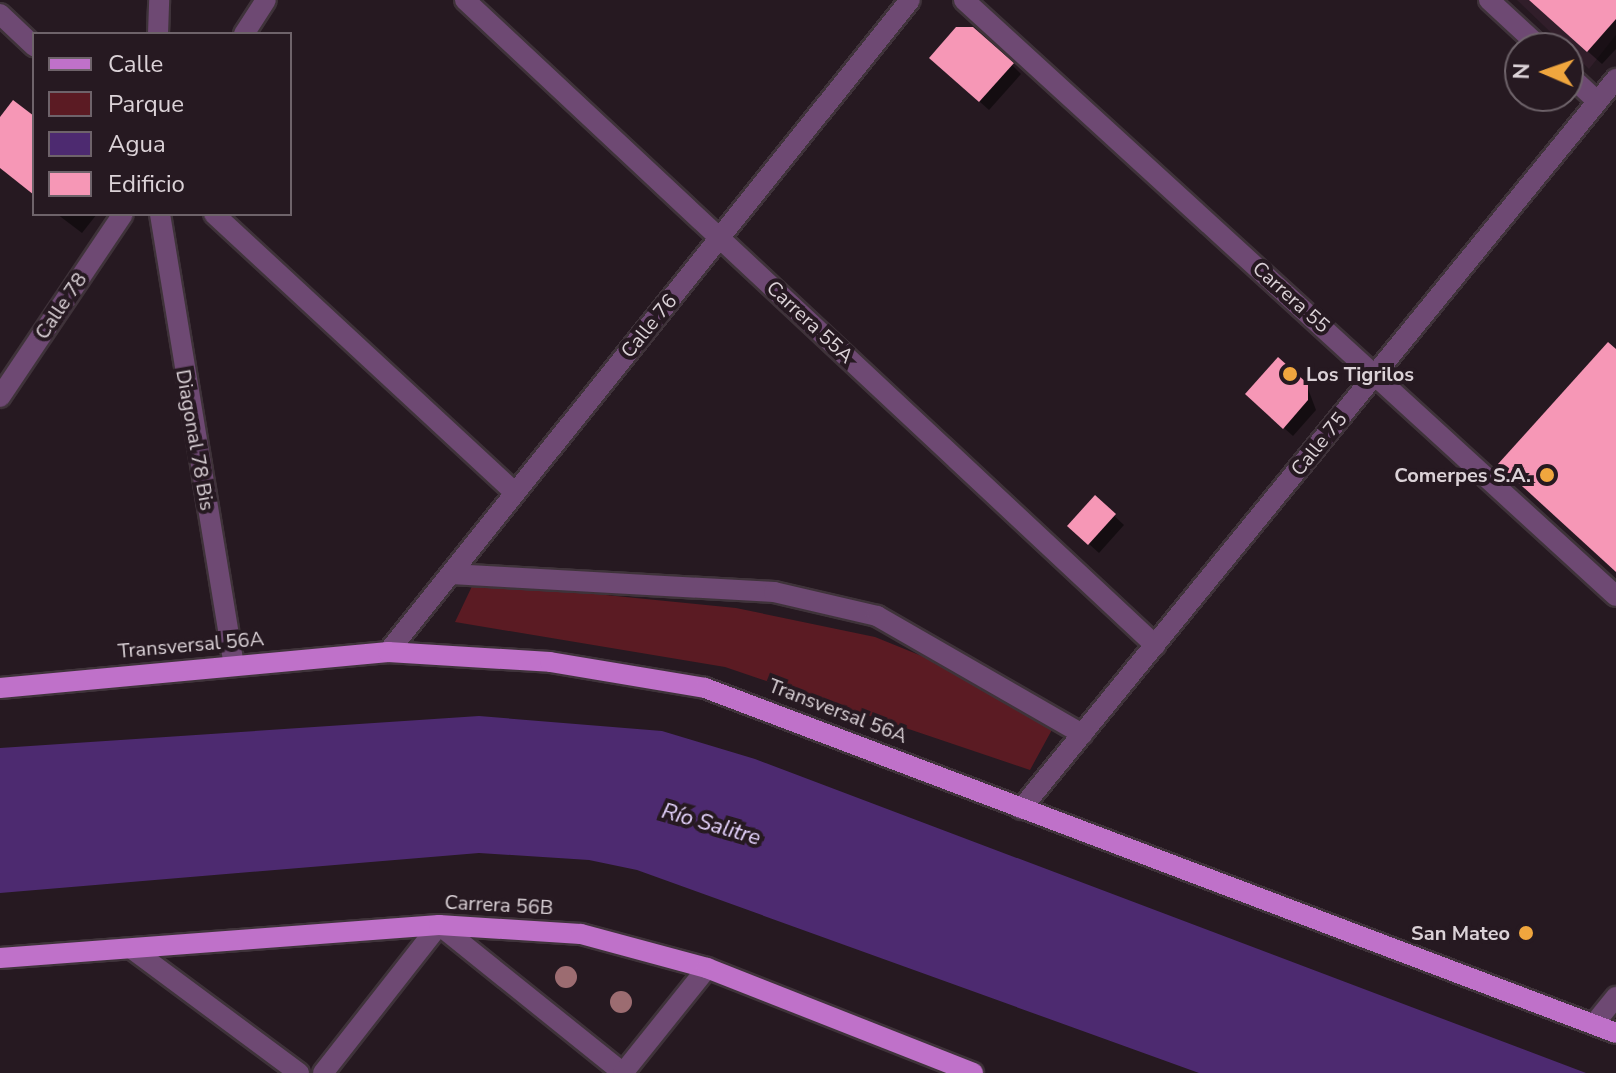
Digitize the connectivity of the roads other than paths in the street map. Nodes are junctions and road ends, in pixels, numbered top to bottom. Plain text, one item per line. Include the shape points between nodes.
1 (159, 0) edge
2 (266, 0) edge
3 (465, 0) edge
4 (910, 0) edge
5 (964, 0) edge
6 (1489, 0) edge
7 (0, 14) edge
8 (158, 32) edge
9 (245, 32) edge
10 (1524, 32) edge
11 (32, 44) edge
12 (1616, 79) edge
13 (1584, 89) edge
14 (1597, 101) junction
15 (122, 216) edge
16 (160, 216) edge
17 (216, 216) edge
18 (720, 238) junction
19 (1375, 375) junction
20 (0, 397) edge
21 (515, 493) junction
22 (451, 574) junction
23 (1616, 596) edge
24 (1155, 645) junction
25 (388, 652) junction
26 (234, 665) junction
27 (0, 688) edge
28 (1082, 734) junction
29 (1021, 809) junction
30 (439, 925) junction
31 (132, 949) junction
32 (0, 958) edge
33 (707, 968) junction
34 (1616, 997) edge
35 (1594, 1024) junction
36 (1616, 1033) edge
37 (299, 1073) edge
38 (323, 1073) edge
39 (623, 1073) edge
40 (973, 1073) edge

1 - 8 street
2 - 9 street
3 - 18 street, Carrera 55A
4 - 18 street, Calle 76
5 - 19 street, Carrera 55
6 - 10 street
7 - 11 street
12 - 14 street, Calle 75
13 - 14 street
14 - 19 street, Calle 75
15 - 20 street, Calle 78
16 - 26 street, Diagonal 78 Bis
17 - 21 street
18 - 21 street, Calle 76
18 - 24 street, Carrera 55A
19 - 23 street, Carrera 55
19 - 24 street, Calle 75
21 - 22 street, Calle 76
22 - 25 street, Calle 76
22 - 28 street via 774,592 877,616
24 - 28 street, Calle 75
25 - 26 main road, Transversal 56A
25 - 29 main road, Transversal 56A via 550,662 705,688
26 - 27 main road, Transversal 56A
28 - 29 street, Calle 75
29 - 35 main road, Transversal 56A
30 - 31 main road, Carrera 56B
30 - 33 main road, Carrera 56B via 581,934
30 - 38 street
30 - 39 street
31 - 32 main road, Carrera 56B
31 - 37 street
33 - 39 street
33 - 40 main road, Carrera 56B
34 - 35 street
35 - 36 main road, Transversal 56A

